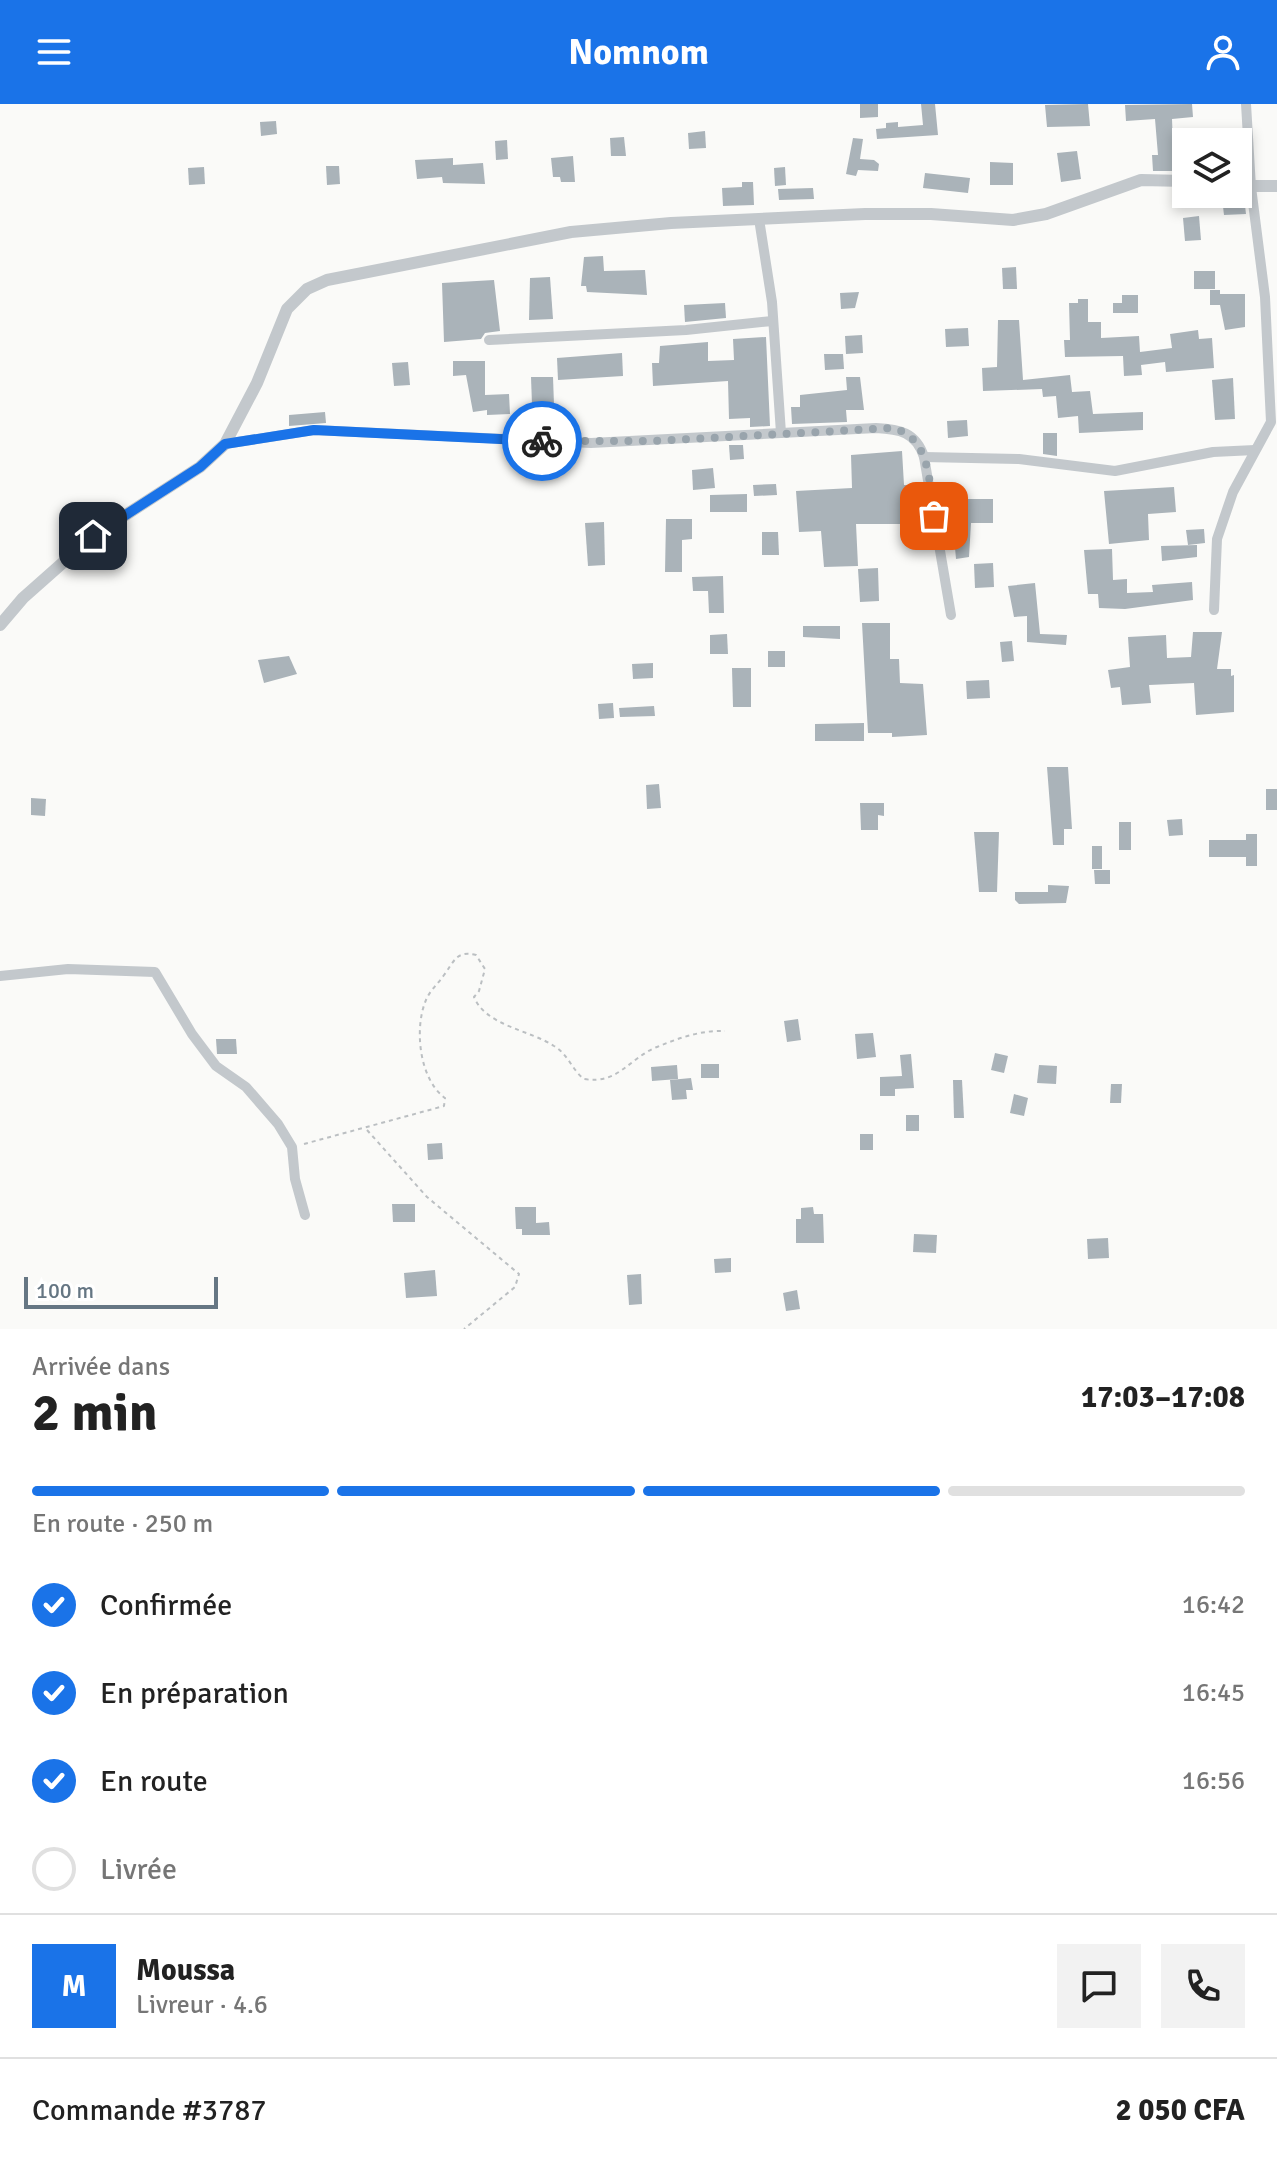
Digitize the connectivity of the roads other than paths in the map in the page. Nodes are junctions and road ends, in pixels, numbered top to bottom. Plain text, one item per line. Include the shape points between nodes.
1 (1246, 104) edge
2 (1245, 128) edge
3 (1172, 181) edge
4 (1252, 186) edge
5 (1277, 186) edge
6 (1248, 208) edge
7 (759, 219) junction
8 (772, 321) junction
9 (489, 340) dead end
10 (781, 433) junction
11 (225, 444) junction
12 (1255, 450) junction
13 (924, 457) junction
14 (1214, 610) dead end
15 (951, 615) dead end
16 (0, 625) edge
17 (0, 976) edge
18 (305, 1215) dead end

1 - 2 street
3 - 7 street via 1141,180 1046,214 1013,220 897,213
4 - 5 street
6 - 12 street via 1265,297 1271,412 1268,432
7 - 8 street
7 - 11 street via 571,232 327,280 307,289 287,309
8 - 9 street
8 - 10 street
10 - 11 street via 591,443 314,430
10 - 13 street via 892,428 910,434
11 - 16 street via 200,467 93,536
12 - 13 street via 1213,452 1115,471 1019,459
12 - 14 street via 1217,539
13 - 15 street
17 - 18 street via 68,969 155,972 216,1066 246,1087 278,1124 292,1147

